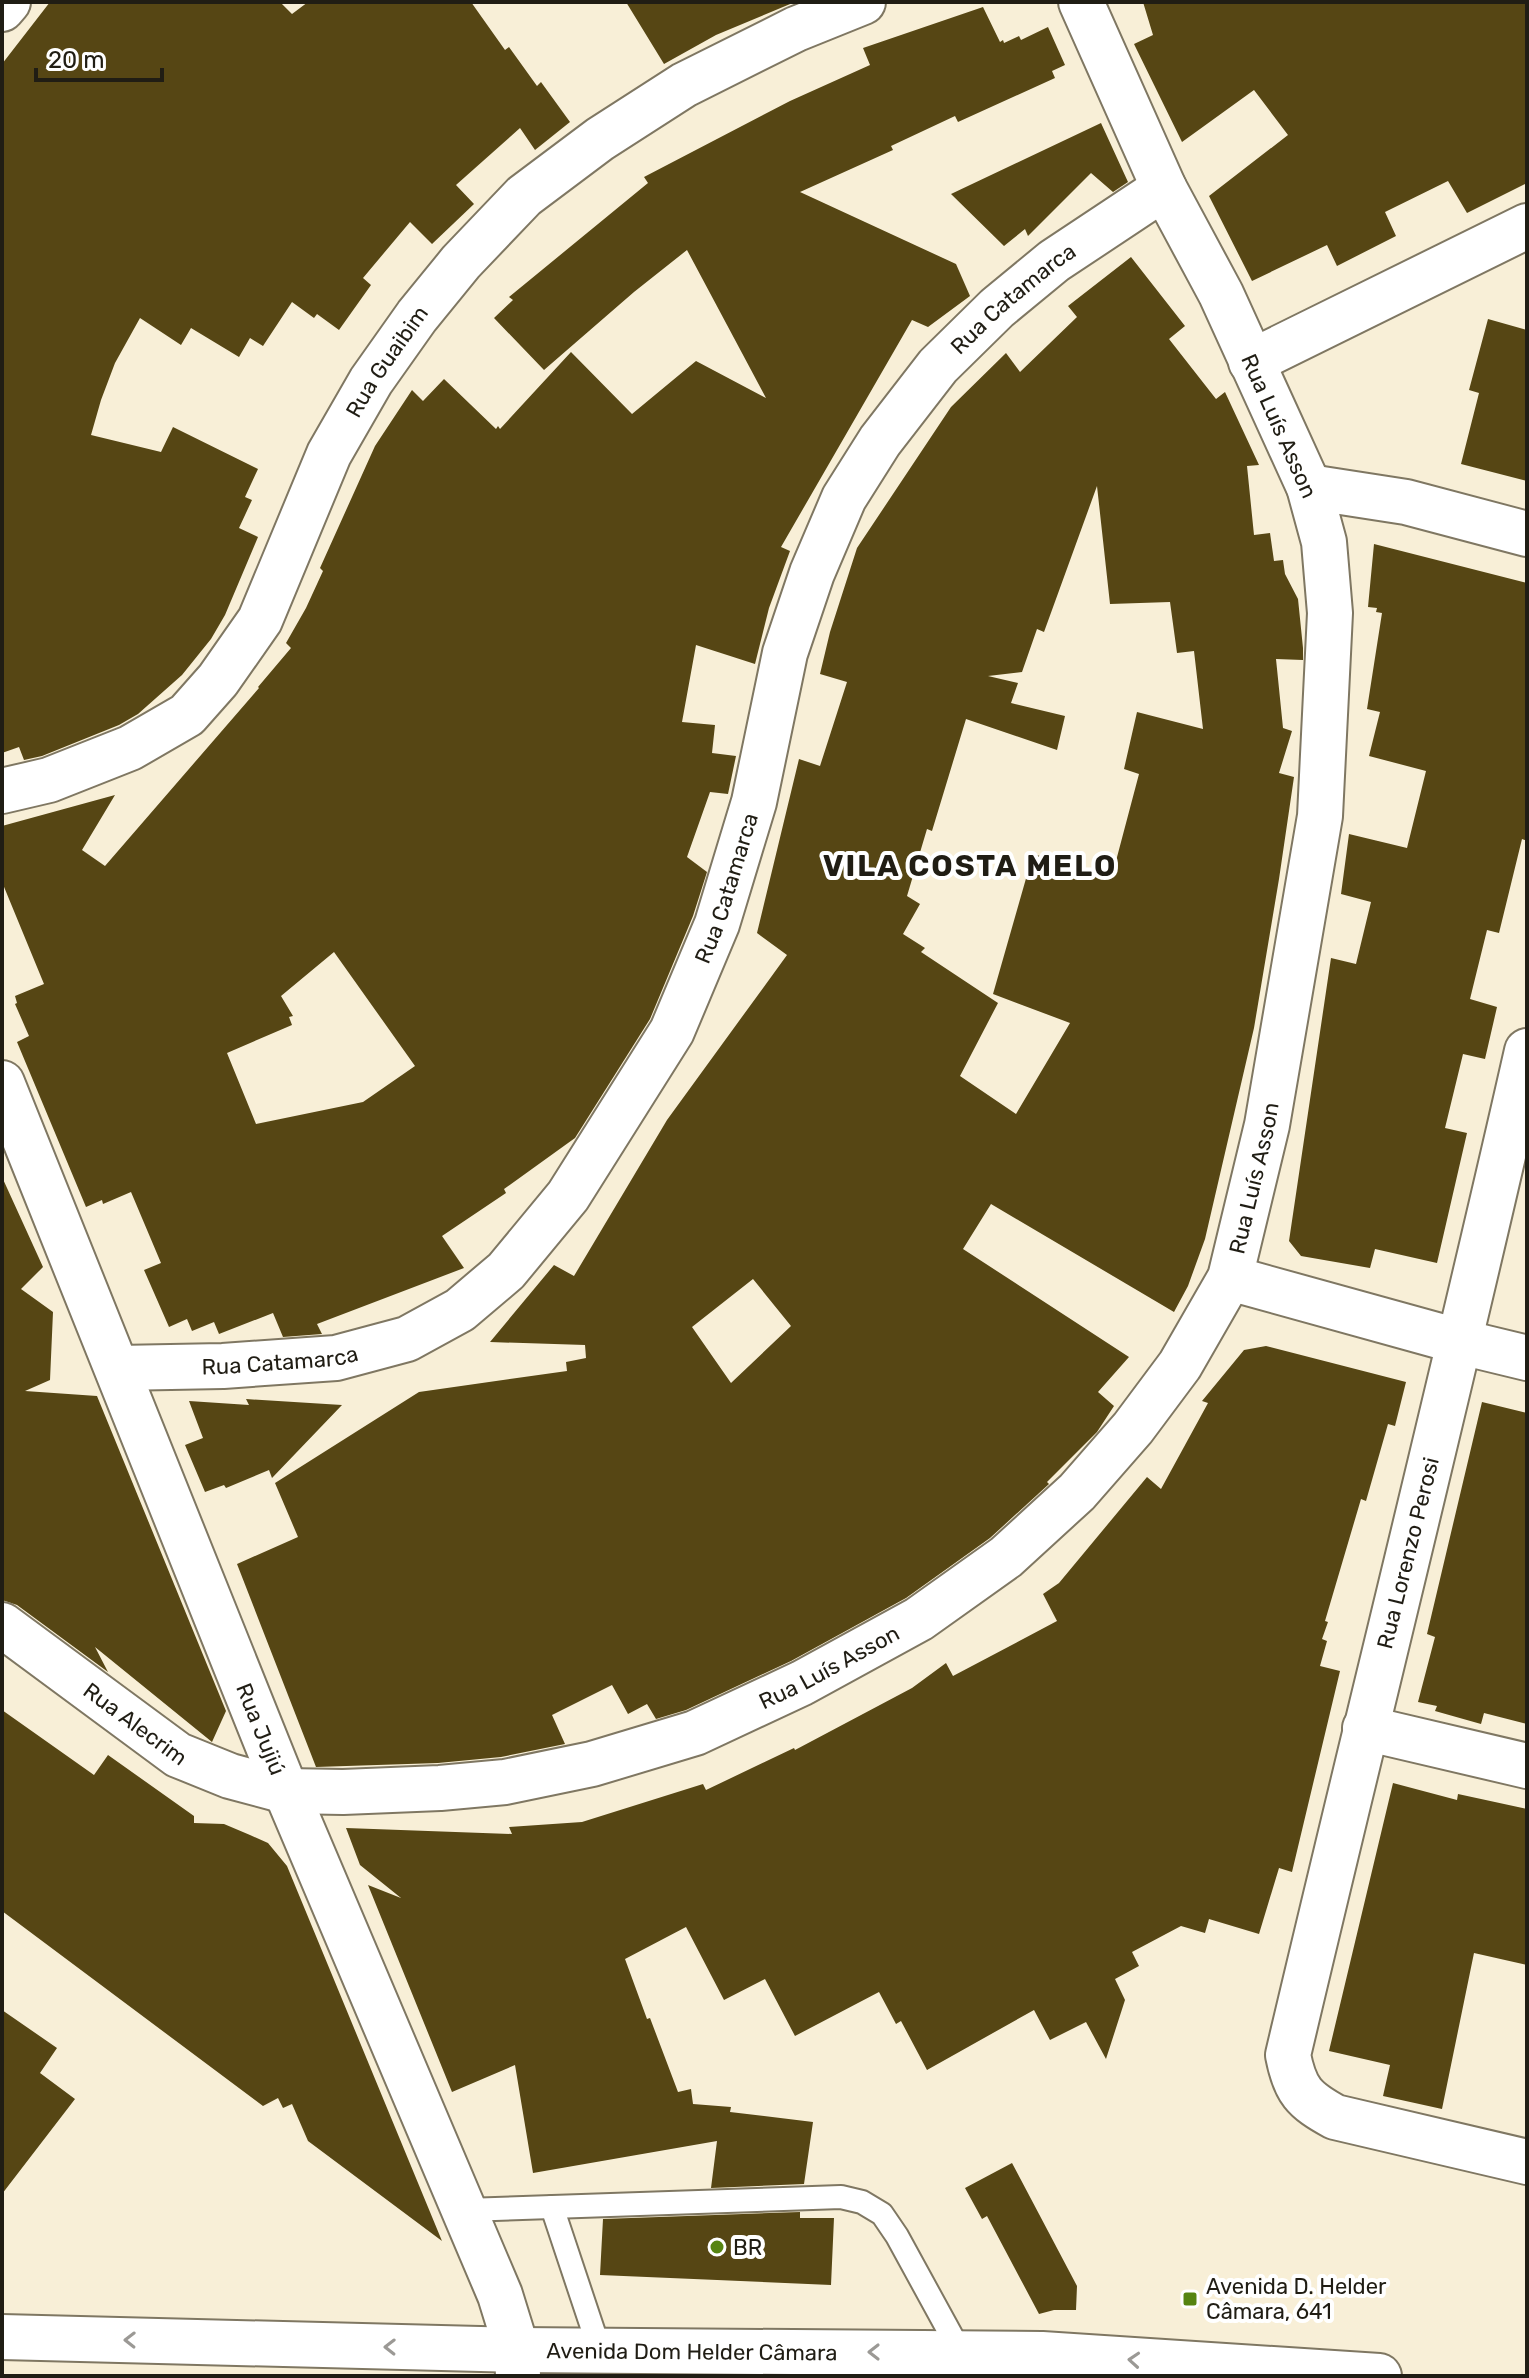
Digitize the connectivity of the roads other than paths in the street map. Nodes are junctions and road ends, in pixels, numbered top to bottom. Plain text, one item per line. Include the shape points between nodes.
1 (8, 2) edge
2 (863, 2) edge
3 (1081, 2) edge
4 (2, 9) edge
5 (1164, 188) junction
6 (1527, 226) edge
7 (1251, 362) junction
8 (1309, 487) junction
9 (1527, 534) edge
10 (2, 791) edge
11 (1527, 1051) edge
12 (2, 1083) edge
13 (1230, 1278) junction
14 (1461, 1342) junction
15 (1527, 1358) edge
16 (118, 1368) junction
17 (2, 1625) edge
18 (1365, 1728) junction
19 (1527, 1766) edge
20 (286, 1791) junction
21 (1527, 2162) edge
22 (552, 2207) junction
23 (465, 2210) junction
24 (2, 2337) edge
25 (600, 2351) junction
26 (961, 2353) junction
27 (444, 2362) edge
28 (517, 2363) edge
29 (1379, 2376) edge

1 - 4 street
2 - 10 street, Rua Guaibim via 684,85 524,196 444,283 371,381 329,454 260,620 218,680 187,715 130,748 49,780
3 - 5 street, Rua Luís Asson
5 - 7 street, Rua Luís Asson
5 - 16 street, Rua Catamarca via 1054,261 987,318 938,366 844,498 785,653 754,802 717,924 672,1031 568,1196 506,1271 460,1310 407,1339 336,1358
6 - 7 street
7 - 8 street, Rua Luís Asson
8 - 9 street via 1406,502
8 - 13 street, Rua Luís Asson via 1324,542 1330,613 1320,816 1267,1125
11 - 14 street, Rua Lorenzo Perosi
12 - 16 street, Rua Jujiú
13 - 14 street
13 - 20 street, Rua Luís Asson via 1180,1365 1077,1492 1006,1557 919,1619 815,1676 695,1733 592,1764 505,1782 440,1788
14 - 15 street
14 - 18 street, Rua Lorenzo Perosi
16 - 20 street, Rua Jujiú
17 - 20 street, Rua Alecrim via 178,1755
18 - 19 street
18 - 21 street, Rua Lorenzo Perosi via 1288,2055 1293,2080 1308,2102 1335,2117
20 - 23 street, Rua Jujiú
22 - 23 lane
22 - 25 lane
22 - 26 lane via 841,2197 862,2202 882,2214 897,2236
23 - 28 street, Rua Jujiú via 500,2295
27 -> 24 street, Avenida Dom Helder Câmara
26 -> 25 street, Avenida Dom Helder Câmara
25 - 28 street, Avenida Dom Helder Câmara
29 -> 26 street, Avenida Dom Helder Câmara
27 - 28 street, Avenida Dom Helder Câmara

